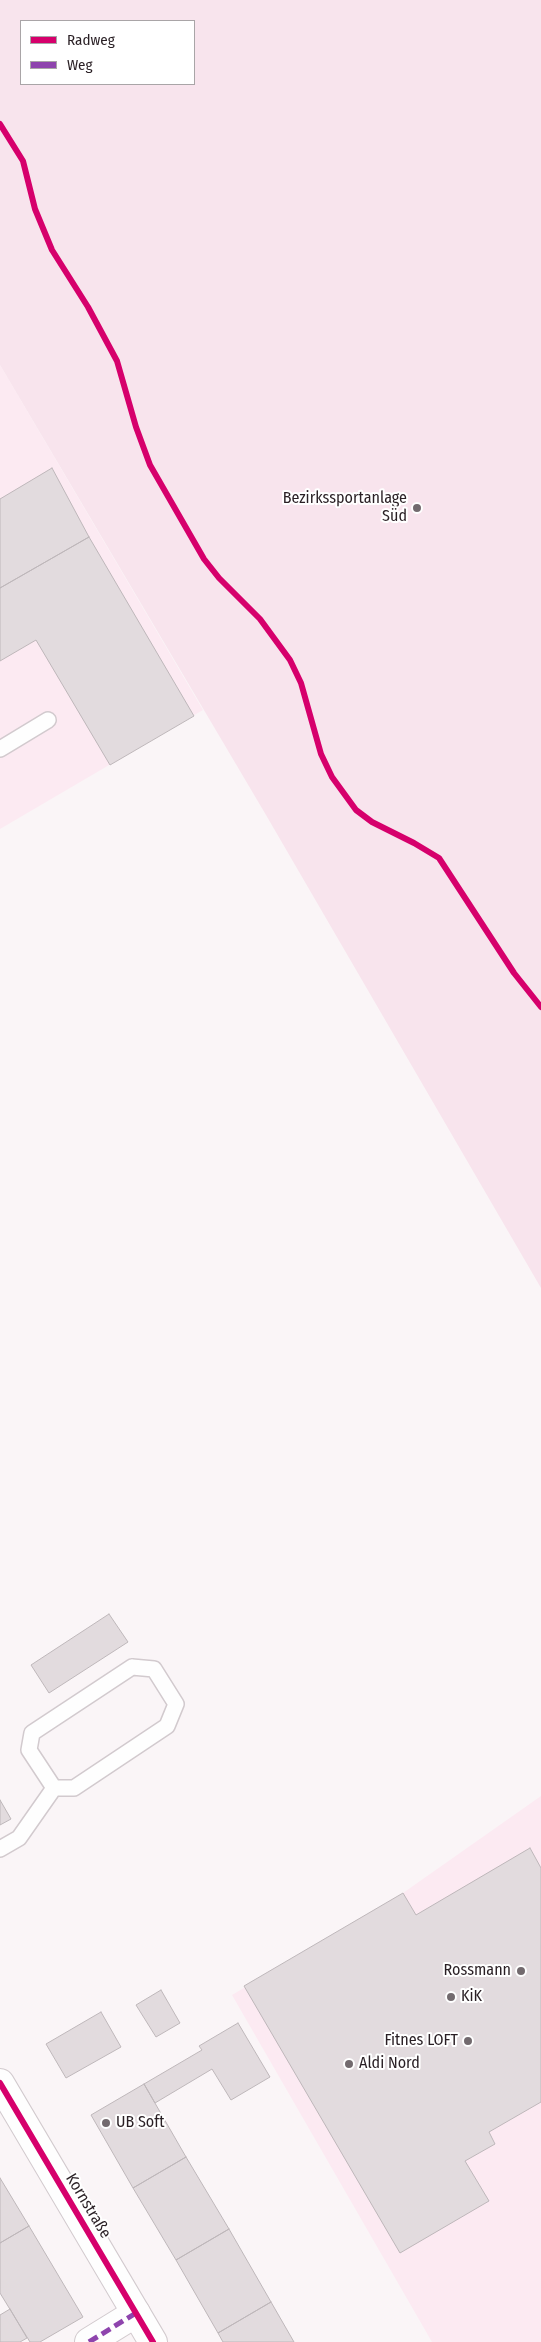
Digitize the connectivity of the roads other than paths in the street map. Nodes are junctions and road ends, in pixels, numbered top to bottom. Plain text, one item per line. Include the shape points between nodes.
1 (48, 720) dead end
2 (0, 749) edge
3 (54, 1788) junction
4 (0, 1850) edge
5 (3, 2096) edge
6 (136, 2313) junction
7 (89, 2342) edge
8 (152, 2342) edge

1 - 2 lane
3 - 3 lane via 29,1750 32,1733 132,1667 154,1669 176,1704 167,1726 74,1788
3 - 4 lane via 19,1838
5 - 6 street, Kornstraße
6 - 7 street
6 - 8 street, Kornstraße

